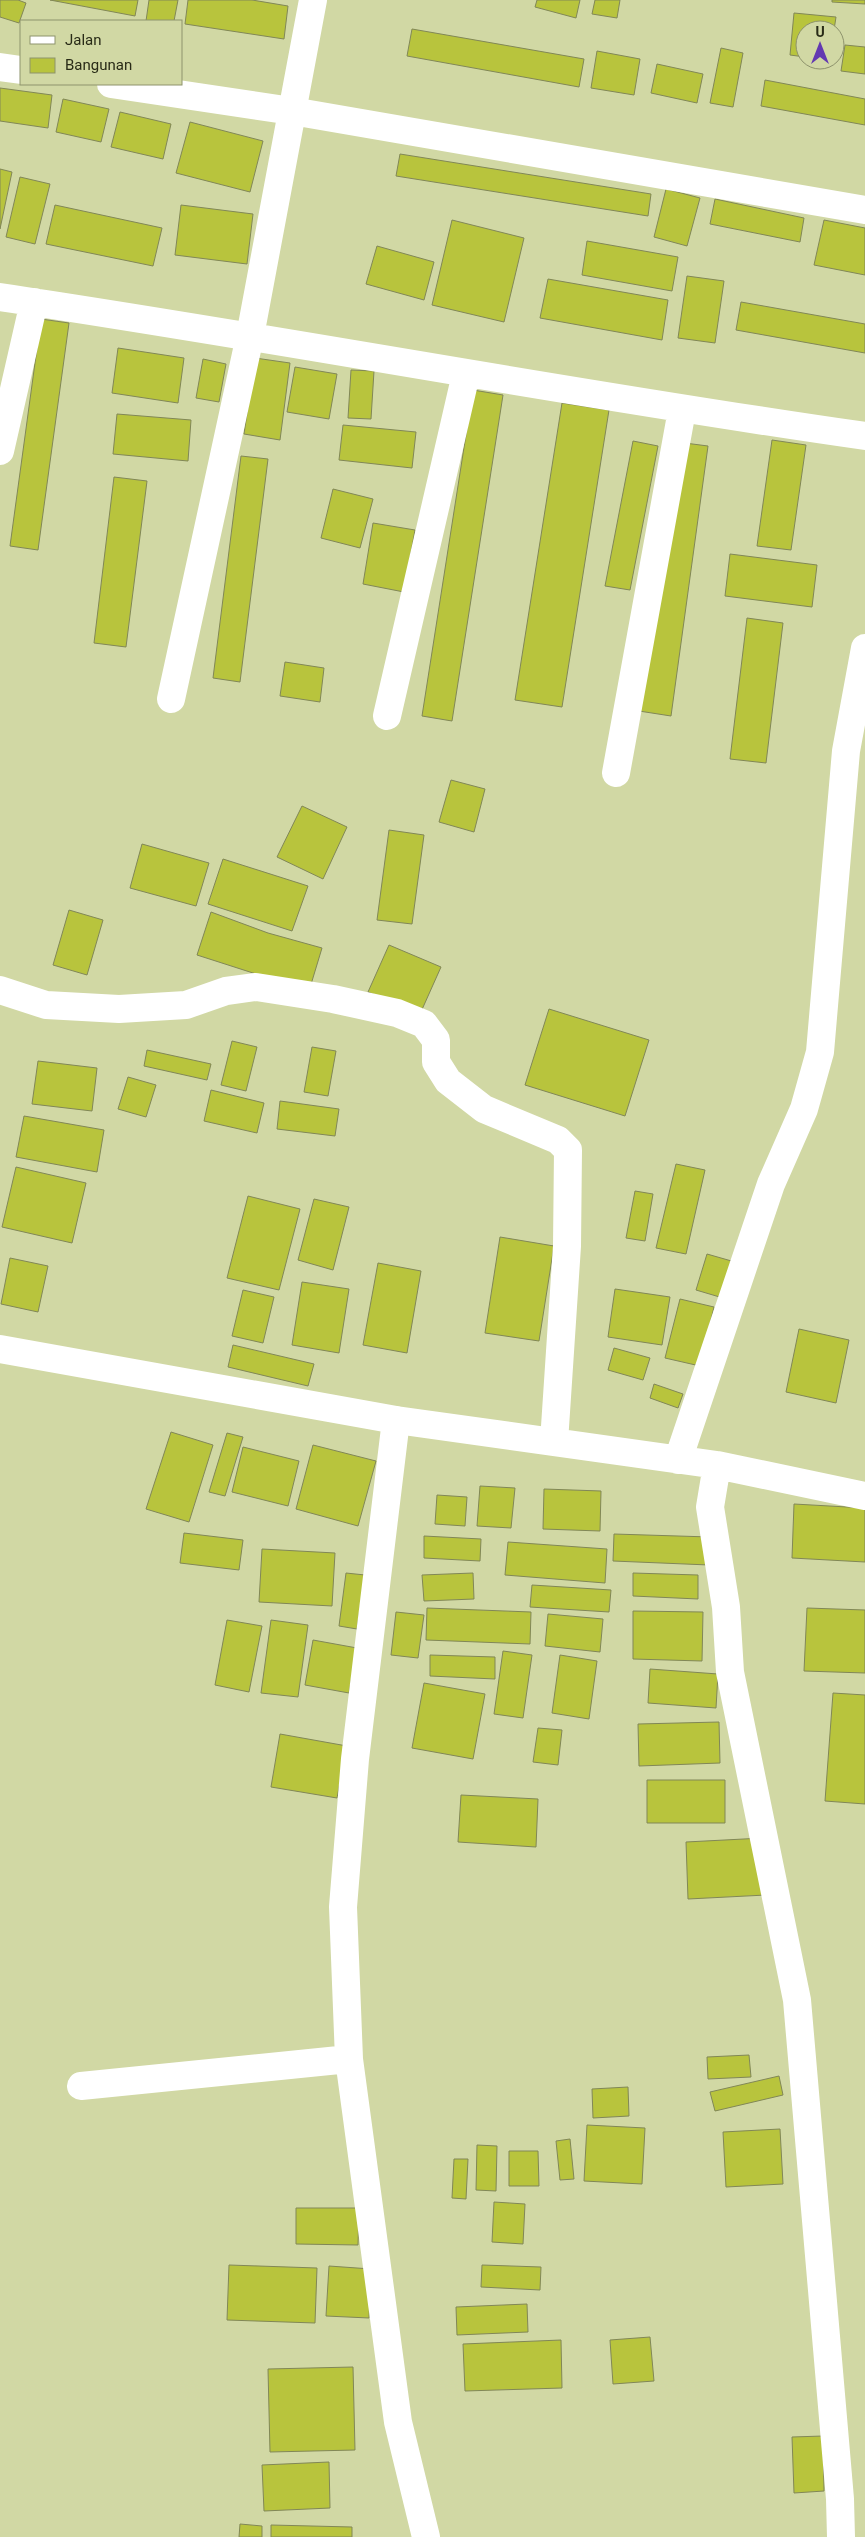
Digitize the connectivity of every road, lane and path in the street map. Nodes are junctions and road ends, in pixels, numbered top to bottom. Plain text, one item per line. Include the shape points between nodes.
1 (313, 0) edge
2 (0, 67) edge
3 (20, 70) edge
4 (118, 85) edge
5 (292, 111) junction
6 (865, 210) edge
7 (0, 297) edge
8 (34, 302) junction
9 (250, 336) junction
10 (466, 374) junction
11 (682, 410) junction
12 (865, 436) edge
13 (0, 451) edge
14 (865, 648) edge
15 (171, 699) dead end
16 (386, 716) dead end
17 (616, 772) dead end
18 (0, 990) edge
19 (0, 1349) edge
20 (396, 1420) junction
21 (554, 1442) junction
22 (678, 1460) junction
23 (717, 1465) junction
24 (865, 1496) edge
25 (349, 2058) junction
26 (81, 2086) dead end
27 (426, 2537) edge
28 (841, 2537) edge

1 - 5 street
2 - 3 street
4 - 5 street
5 - 6 street
5 - 9 street
7 - 8 street
8 - 9 street
8 - 13 street
9 - 10 street
9 - 15 street
10 - 11 street
10 - 16 street
11 - 12 street
11 - 17 street
14 - 22 street via 846,751 820,1052 804,1109 771,1184
18 - 21 street via 46,1004 119,1009 186,1005 226,991 256,987 397,1013 424,1024 436,1040 436,1062 448,1081 484,1109 558,1140 568,1150 567,1246
19 - 20 street
20 - 21 street
20 - 25 street via 355,1759 343,1907
21 - 22 street
22 - 23 street
23 - 24 street
23 - 28 street via 710,1507 726,1607 730,1672 797,2000
25 - 26 street
25 - 27 street via 398,2422

